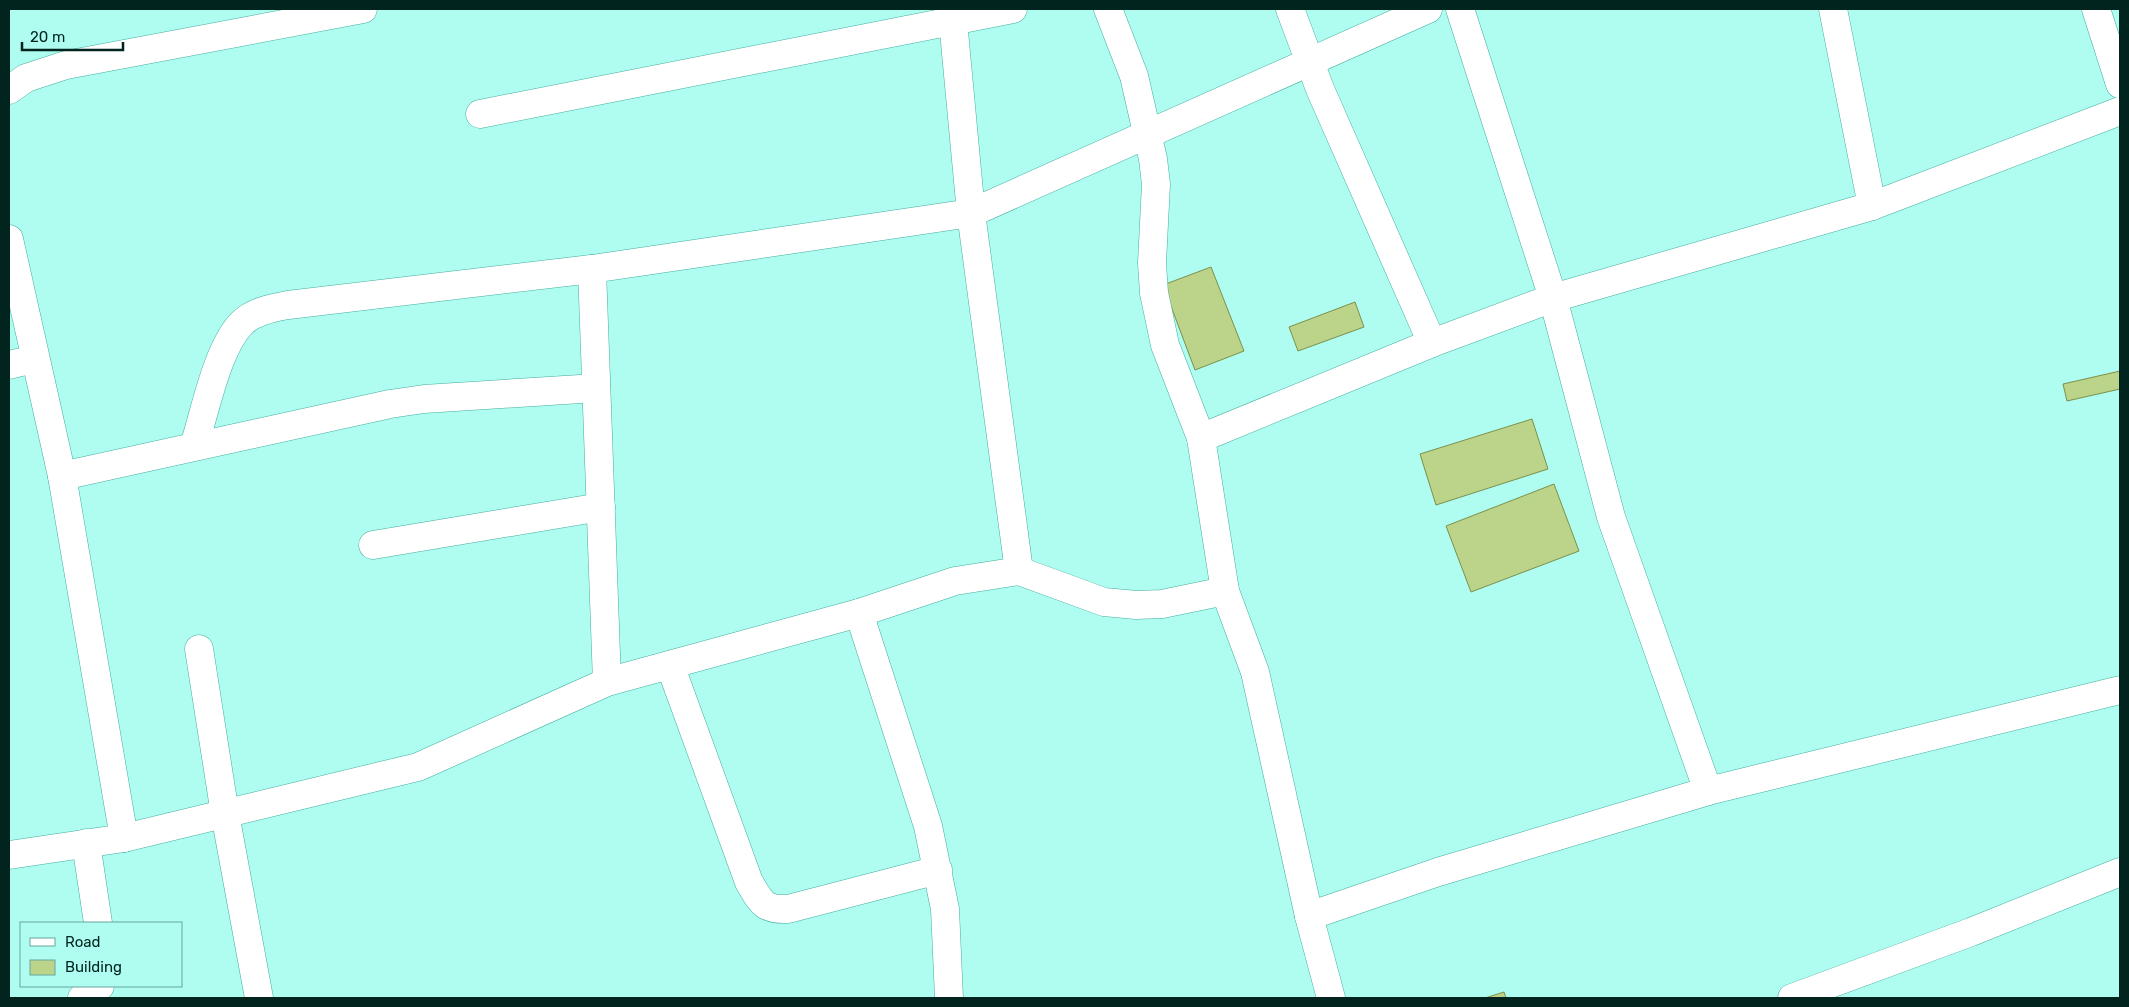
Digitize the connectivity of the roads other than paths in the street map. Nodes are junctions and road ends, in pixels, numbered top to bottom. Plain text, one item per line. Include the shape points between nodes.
1 (363, 9) edge
2 (1013, 9) edge
3 (1108, 9) edge
4 (1290, 9) edge
5 (1428, 9) edge
6 (1460, 9) edge
7 (1832, 9) edge
8 (2096, 9) edge
9 (953, 21) junction
10 (1309, 62) junction
11 (2120, 84) edge
12 (9, 90) edge
13 (2120, 111) edge
14 (480, 114) dead end
15 (1148, 134) junction
16 (1872, 206) junction
17 (971, 213) junction
18 (9, 239) edge
19 (592, 268) junction
20 (1553, 298) junction
21 (1432, 343) junction
22 (22, 362) edge
23 (596, 388) junction
24 (1202, 438) junction
25 (194, 446) junction
26 (62, 476) junction
27 (601, 507) junction
28 (373, 545) dead end
29 (1019, 571) junction
30 (1225, 591) junction
31 (859, 614) junction
32 (199, 649) dead end
33 (670, 665) junction
34 (607, 682) junction
35 (2120, 690) edge
36 (1708, 791) junction
37 (224, 814) junction
38 (124, 838) junction
39 (86, 843) junction
40 (9, 855) edge
41 (938, 870) junction
42 (2120, 872) edge
43 (1309, 916) junction
44 (98, 922) edge
45 (98, 987) edge
46 (82, 998) edge
47 (259, 998) edge
48 (950, 998) edge
49 (1331, 998) edge
50 (1792, 998) edge

1 - 12 street via 66,65 26,78
2 - 9 street
3 - 15 street via 1134,76
4 - 10 street
5 - 10 street
6 - 20 street
7 - 16 street
8 - 11 street
9 - 14 street
9 - 17 street
10 - 15 street
10 - 21 street
13 - 16 street
15 - 17 street
15 - 24 street via 1156,184 1152,264 1157,311 1164,345
16 - 20 street
17 - 19 street
17 - 29 street
18 - 22 street
19 - 23 street
19 - 25 street via 265,310 243,322 225,346
20 - 21 street
20 - 36 street via 1611,517
21 - 24 street
22 - 26 street
23 - 25 street via 424,399
23 - 27 street
24 - 30 street
25 - 26 street
26 - 38 street
27 - 28 street
27 - 34 street
29 - 30 street via 1104,602 1162,604
29 - 31 street via 955,581
30 - 43 street via 1255,672
31 - 33 street
31 - 41 street via 928,826
32 - 37 street
33 - 34 street
33 - 41 street via 749,882 762,902 771,909 788,909
34 - 37 street via 418,767
35 - 36 street
36 - 43 street via 1438,872
37 - 38 street
37 - 47 street
38 - 39 street
39 - 40 street
39 - 44 street
41 - 48 street via 945,908
42 - 50 street via 1971,932
43 - 49 street
45 - 46 street

